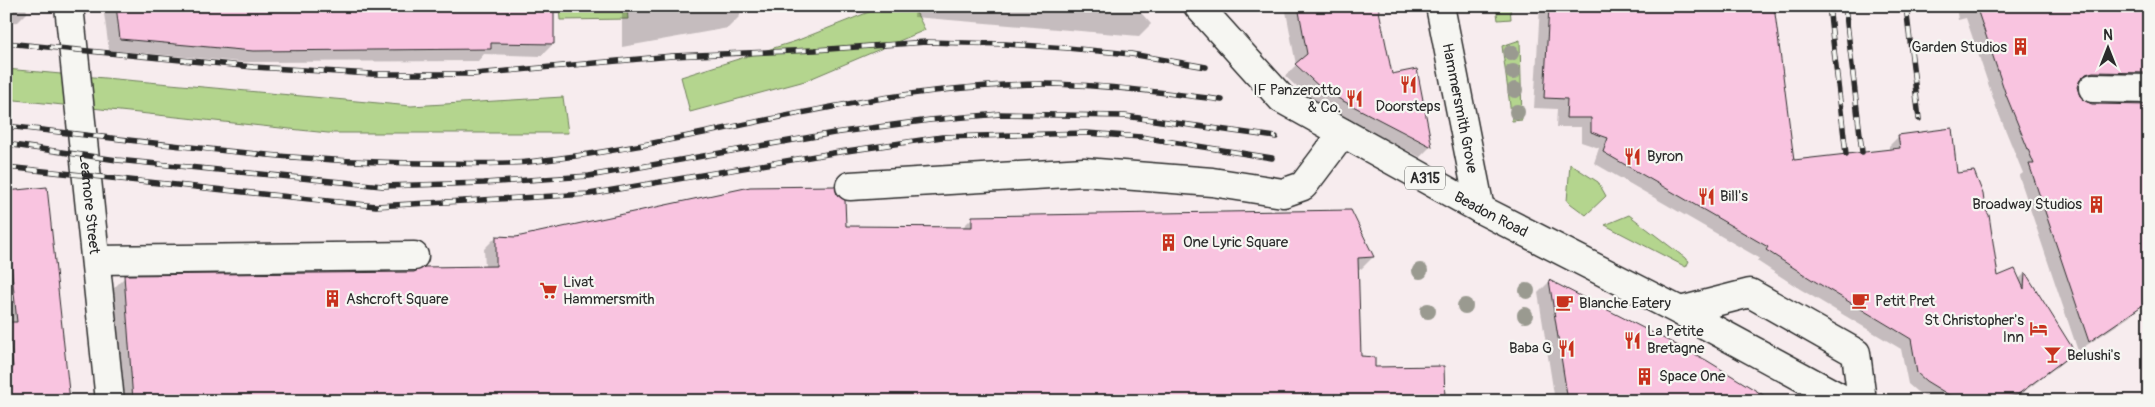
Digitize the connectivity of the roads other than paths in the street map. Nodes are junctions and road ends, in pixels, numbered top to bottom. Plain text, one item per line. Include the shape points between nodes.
1 (69, 6) edge
2 (1198, 6) edge
3 (1440, 6) edge
4 (2093, 88) dead end
5 (2149, 89) edge
6 (1343, 133) junction
7 (850, 186) dead end
8 (1480, 208) junction
9 (414, 256) dead end
10 (96, 260) junction
11 (1680, 311) junction
12 (110, 401) edge
13 (1846, 401) edge
14 (1862, 401) edge

1 - 10 main road, Leamore Street
2 - 6 main road, Beadon Road / A315 via 1282,99
3 - 8 main road, Hammersmith Grove
4 - 5 main road
6 - 7 main road via 1303,186 1283,193 1212,182 1084,172
6 - 8 main road, Beadon Road / A315
8 - 11 main road, Beadon Road / A315
9 - 10 main road
10 - 12 main road, Leamore Street
11 - 13 main road, Beadon Road / A315
11 - 14 main road via 1750,293 1856,353

